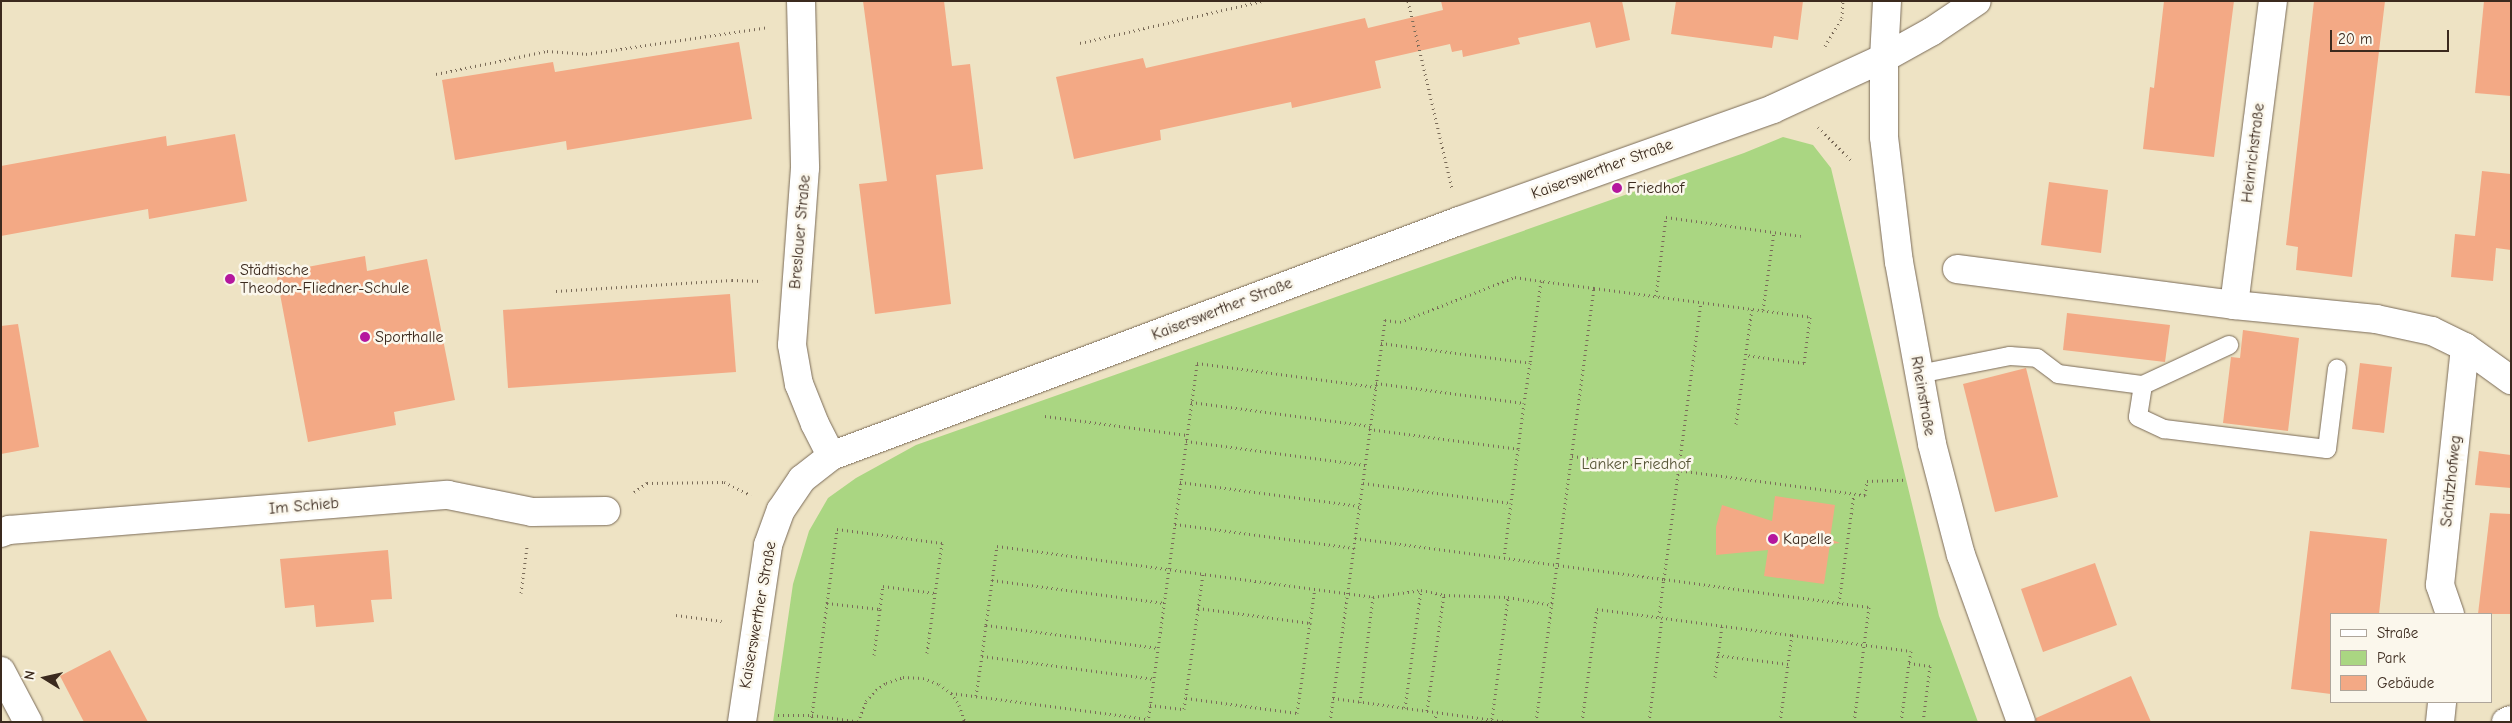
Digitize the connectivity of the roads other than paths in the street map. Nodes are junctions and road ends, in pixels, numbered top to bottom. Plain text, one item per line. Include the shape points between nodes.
1 (1887, 1) edge
2 (1978, 1) edge
3 (2273, 1) edge
4 (802, 13) edge
5 (1884, 58) junction
6 (1957, 269) dead end
7 (2234, 305) junction
8 (2229, 345) dead end
9 (2465, 347) junction
10 (2337, 369) dead end
11 (1919, 374) junction
12 (2511, 380) edge
13 (2143, 385) junction
14 (831, 456) junction
15 (606, 510) road end
16 (1, 533) edge
17 (2450, 613) edge
18 (1, 671) edge
19 (2442, 703) edge
20 (742, 716) edge
21 (2511, 720) edge
22 (28, 722) edge
23 (2021, 722) edge
24 (2440, 722) edge
25 (2506, 722) edge

1 - 5 street, Rheinstraße
2 - 5 street, Kaiserswerther Straße
3 - 7 street, Heinrichstraße
4 - 14 street, Breslauer Straße via 805,168 792,346 799,384
5 - 11 street, Rheinstraße via 1884,137 1899,262
5 - 14 street, Kaiserswerther Straße via 1773,109 1459,220
6 - 7 street
7 - 9 street via 2376,319 2432,331
8 - 13 lane
9 - 12 street
9 - 17 street, Schützhofweg via 2440,585
10 - 13 lane via 2327,449 2164,429 2138,417
11 - 13 lane via 2010,356 2037,358 2058,374
11 - 23 street, Rheinstraße via 1932,444 1961,554
14 - 20 street, Kaiserswerther Straße via 802,479 781,510 768,545
15 - 16 street, Im Schieb via 532,512 448,495
18 - 22 street
19 - 24 street
21 - 25 street

